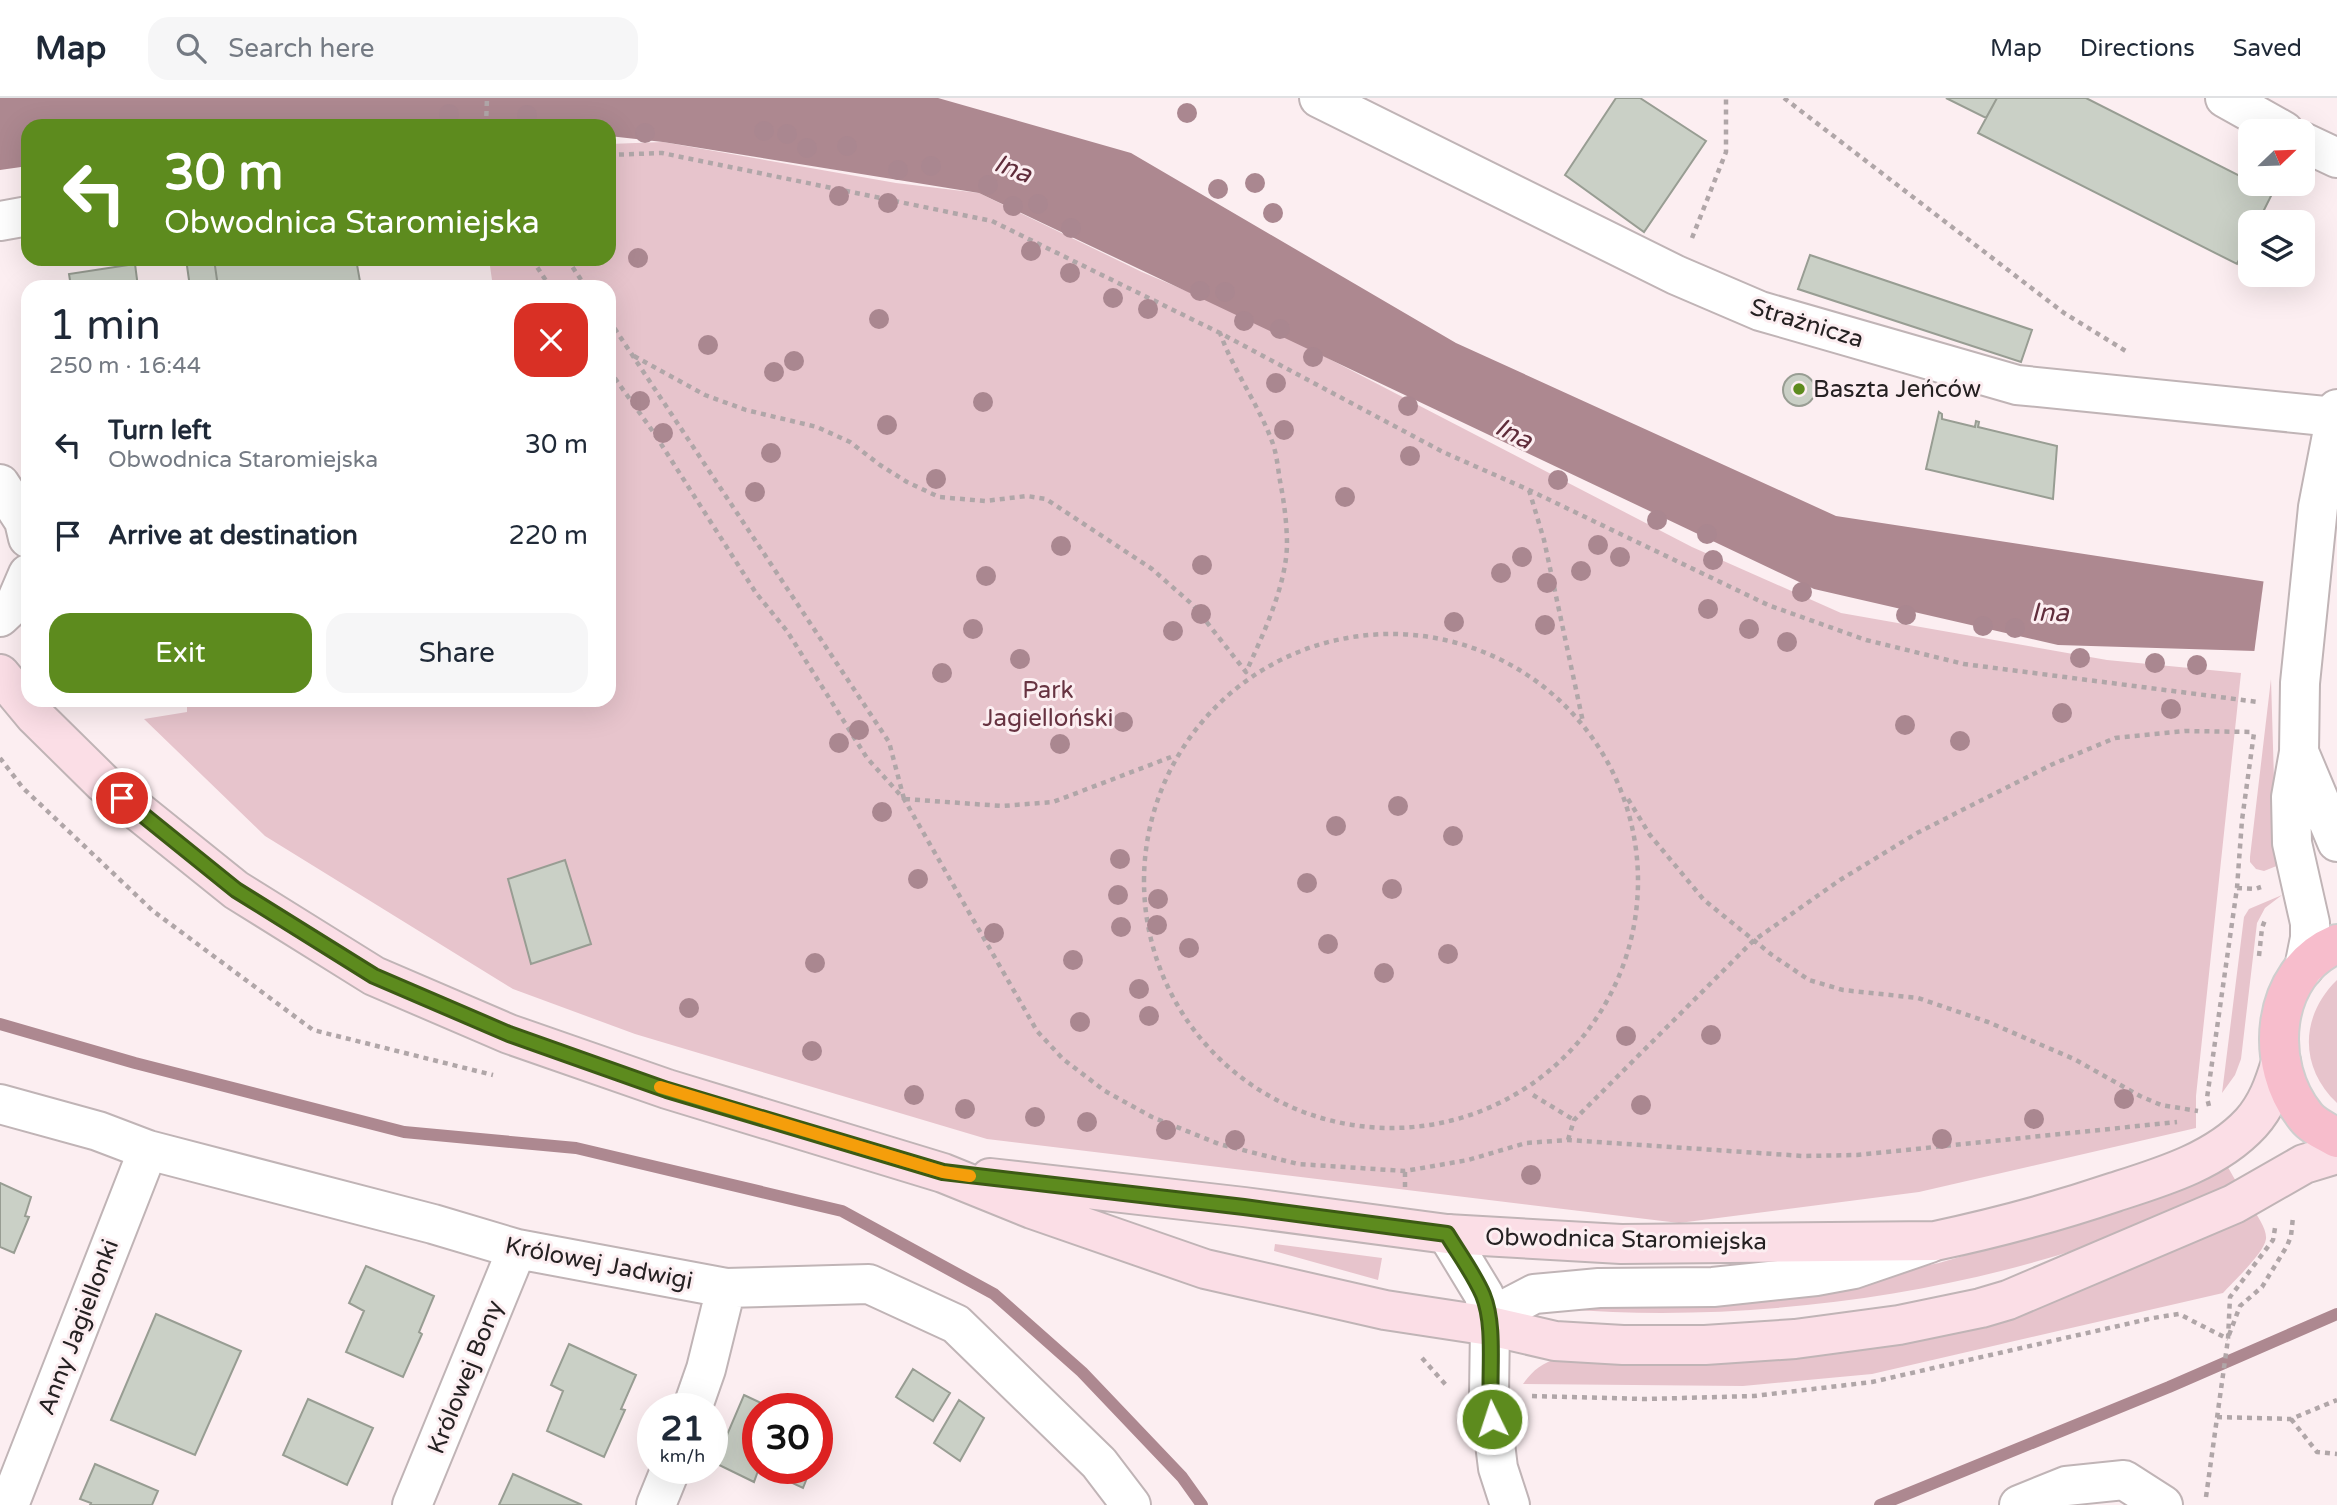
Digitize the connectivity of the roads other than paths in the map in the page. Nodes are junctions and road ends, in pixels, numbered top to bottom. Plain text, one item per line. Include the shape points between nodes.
1 (1319, 98) edge
2 (2225, 98) edge
3 (2263, 119) edge
4 (2315, 148) edge
5 (2337, 158) edge
6 (21, 217) edge
7 (0, 221) edge
8 (2336, 413) edge
9 (0, 484) edge
10 (21, 516) edge
11 (21, 591) edge
12 (0, 617) edge
13 (0, 674) edge
14 (21, 698) edge
15 (28, 707) edge
16 (2299, 752) junction
17 (2337, 842) edge
18 (2337, 944) edge
19 (2304, 968) junction
20 (2281, 1062) junction
21 (0, 1104) edge
22 (2337, 1138) edge
23 (148, 1150) junction
24 (2337, 1154) edge
25 (943, 1172) junction
26 (1447, 1234) junction
27 (1935, 1241) junction
28 (517, 1249) junction
29 (726, 1288) junction
30 (1490, 1326) junction
31 (698, 1393) edge
32 (665, 1484) edge
33 (9, 1505) edge
34 (412, 1505) edge
35 (656, 1505) edge
36 (1131, 1505) edge
37 (1510, 1505) edge
38 (2019, 1505) edge
39 (2163, 1505) edge

1 - 8 street, Strażnicza via 1676,275 1760,311 2017,385
2 - 3 street
4 - 5 street
6 - 7 street
8 - 16 street via 2318,507 2300,683
9 - 10 street
11 - 12 street
13 - 14 main road, Obwodnica Staromiejska
15 - 25 main road, Obwodnica Staromiejska via 113,791 236,890 374,976 509,1034 667,1090
16 - 17 street
16 - 19 street via 2291,797 2292,842 2310,923
18 - 19 main road
19 - 20 main road via 2287,996 2280,1021
20 - 22 main road via 2290,1093 2307,1119
20 - 27 main road, Obwodnica Staromiejska via 2262,1110 2240,1133 2179,1170 2076,1205
21 - 23 street, Królowej Jadwigi via 97,1130
23 - 28 street, Królowej Jadwigi
23 - 33 street, Anny Jagiellonki
24 - 30 main road, Obwodnica Staromiejska via 2304,1164 2234,1204 2008,1300 1899,1325 1705,1345 1555,1341
25 - 26 main road, Obwodnica Staromiejska
25 - 30 main road, Obwodnica Staromiejska via 1032,1209 1206,1269 1385,1310
26 - 27 main road, Obwodnica Staromiejska via 1621,1244
26 - 30 street via 1484,1296
27 - 30 street, Obwodnica Staromiejska via 1854,1269 1816,1276 1713,1287 1534,1294 1511,1306
28 - 29 street, Królowej Jadwigi
28 - 34 street, Królowej Bony
29 - 31 street
29 - 36 street, Królowej Jadwigi via 869,1284 956,1324 1099,1463
30 - 37 street via 1489,1395 1497,1468
32 - 35 street
38 - 39 street via 2066,1486 2124,1480

